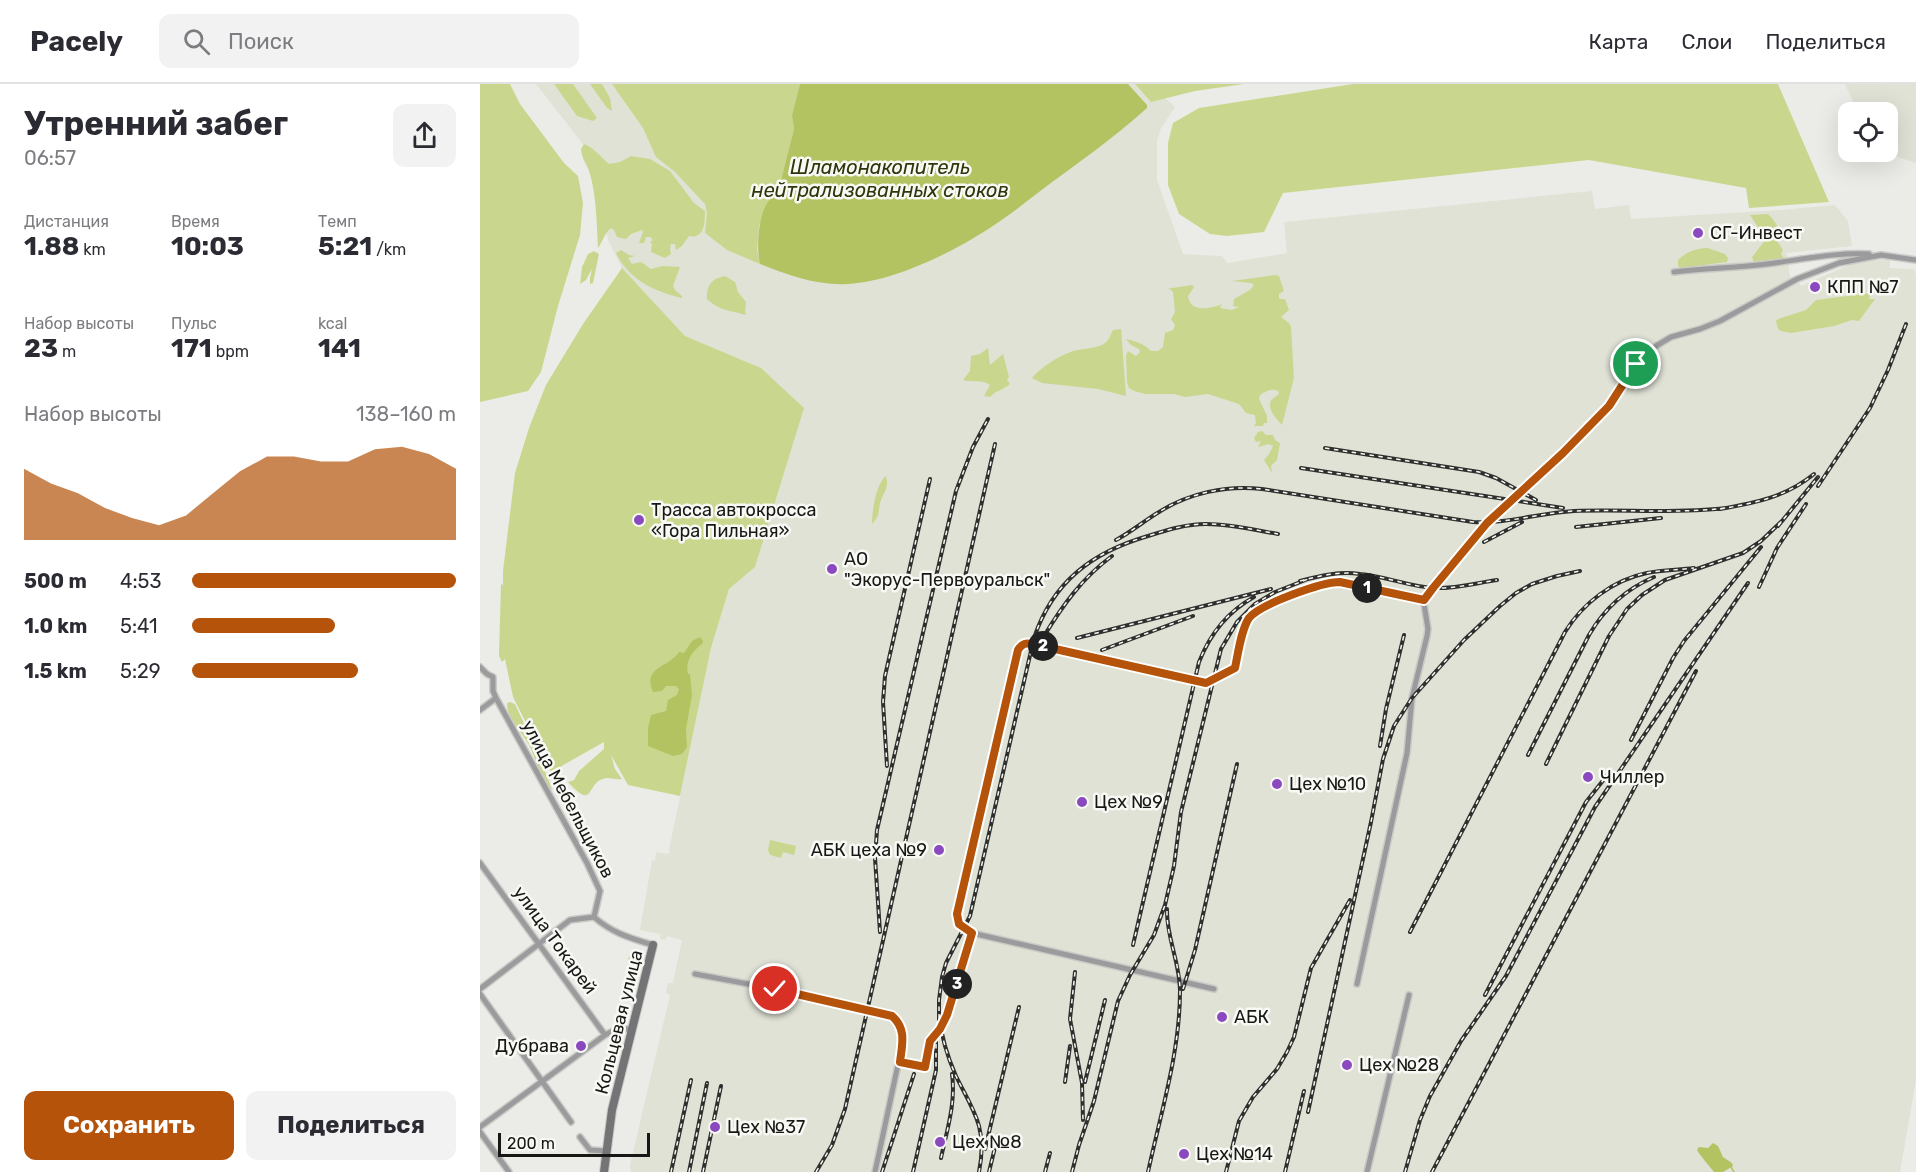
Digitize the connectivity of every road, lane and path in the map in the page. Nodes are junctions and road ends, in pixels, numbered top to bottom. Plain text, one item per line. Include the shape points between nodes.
1 (1881, 255) junction
2 (1916, 260) edge
3 (1674, 272) dead end
4 (1424, 600) junction
5 (480, 666) edge
6 (496, 698) junction
7 (480, 710) edge
8 (480, 863) edge
9 (594, 916) junction
10 (972, 933) junction
11 (540, 944) junction
12 (653, 945) joint
13 (695, 974) dead end
14 (1357, 984) dead end
15 (480, 989) edge
16 (1214, 989) dead end
17 (480, 994) edge
18 (1409, 996) dead end
19 (632, 1029) junction
20 (605, 1035) junction
21 (900, 1062) junction
22 (541, 1081) junction
23 (571, 1122) dead end
24 (480, 1126) edge
25 (480, 1132) edge
26 (580, 1137) dead end
27 (606, 1151) junction
28 (509, 1172) edge
29 (604, 1172) edge
30 (875, 1172) edge
31 (1367, 1172) edge

1 - 2 street
1 - 3 street via 1848,254
1 - 4 street via 1839,263 1797,279 1720,321 1671,337 1648,353 1632,369 1609,406 1487,523
4 - 10 street via 1340,582 1291,596 1252,615 1235,668 1206,683 1033,644 1022,645 957,914 959,924
4 - 14 street via 1427,636 1412,698 1407,753
5 - 6 street, улица Мебельщиков via 493,677
6 - 7 street
6 - 9 street, улица Мебельщиков via 600,891
8 - 11 street, улица Токарей
9 - 11 street via 570,920
9 - 12 street, Кольцевая улица via 617,934
10 - 16 street
10 - 21 street via 947,1015 930,1041 925,1067
11 - 15 street
11 - 20 street, улица Токарей
12 - 19 street, Кольцевая улица
13 - 21 street via 892,1016 903,1032
17 - 22 street
18 - 31 street
19 - 20 street via 617,1029
19 - 27 street, Кольцевая улица
20 - 22 street
21 - 30 street
22 - 23 street
22 - 24 street
25 - 28 street
26 - 27 street via 590,1150
27 - 29 street, Кольцевая улица

